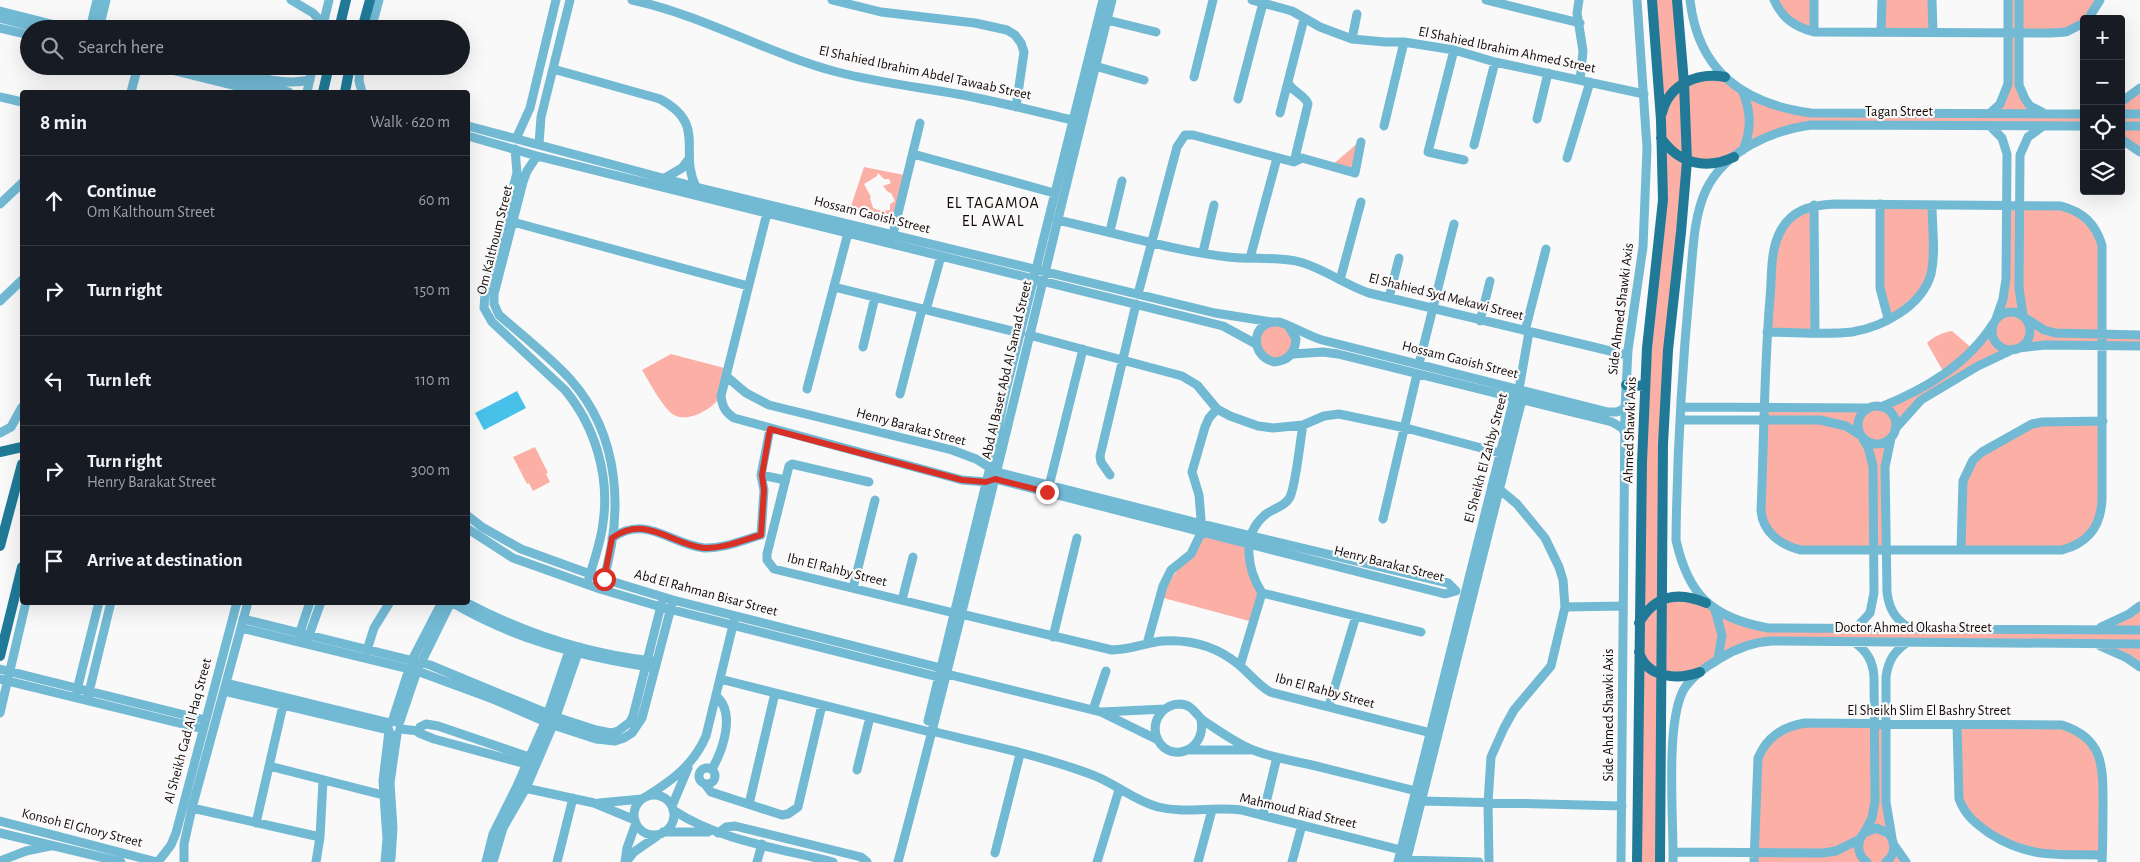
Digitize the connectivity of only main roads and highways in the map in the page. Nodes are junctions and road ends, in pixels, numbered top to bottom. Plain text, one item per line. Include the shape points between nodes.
1 (346, 0) edge
2 (370, 0) edge
3 (1652, 0) edge
4 (1677, 0) edge
5 (341, 20) edge
6 (364, 20) edge
7 (327, 75) edge
8 (348, 75) edge
9 (1725, 77) road end
10 (1684, 83) junction
11 (323, 90) edge
12 (345, 90) edge
13 (1661, 120) junction
14 (1661, 138) junction
15 (1734, 157) road end
16 (1686, 161) junction
17 (1626, 385) road end
18 (1645, 386) junction
19 (20, 448) edge
20 (0, 452) edge
21 (20, 471) edge
22 (0, 546) edge
23 (20, 575) edge
24 (1662, 600) junction
25 (1703, 600) road end
26 (1638, 634) junction
27 (1638, 649) junction
28 (0, 656) edge
29 (1661, 674) junction
30 (1698, 674) road end
31 (1637, 862) edge
32 (1660, 862) edge

1 - 5 main road
2 - 6 main road
3 - 13 main road, Ahmed Shawki Axis
4 - 10 main road
7 - 11 main road
8 - 12 main road
9 - 10 main road via 1704,75
10 - 13 main road via 1668,99
10 - 16 main road
13 - 14 main road, Ahmed Shawki Axis
14 - 16 main road
14 - 18 main road, Ahmed Shawki Axis via 1663,200
15 - 16 main road via 1711,164
16 - 24 main road via 1665,400
17 - 18 main road
18 - 26 main road, Ahmed Shawki Axis
19 - 20 main road
21 - 22 main road
23 - 28 main road
24 - 25 main road via 1684,596
24 - 26 main road via 1644,614
24 - 29 main road
26 - 27 main road, Ahmed Shawki Axis
27 - 29 main road via 1645,663
27 - 31 main road, Ahmed Shawki Axis
29 - 30 main road via 1674,678
29 - 32 main road

